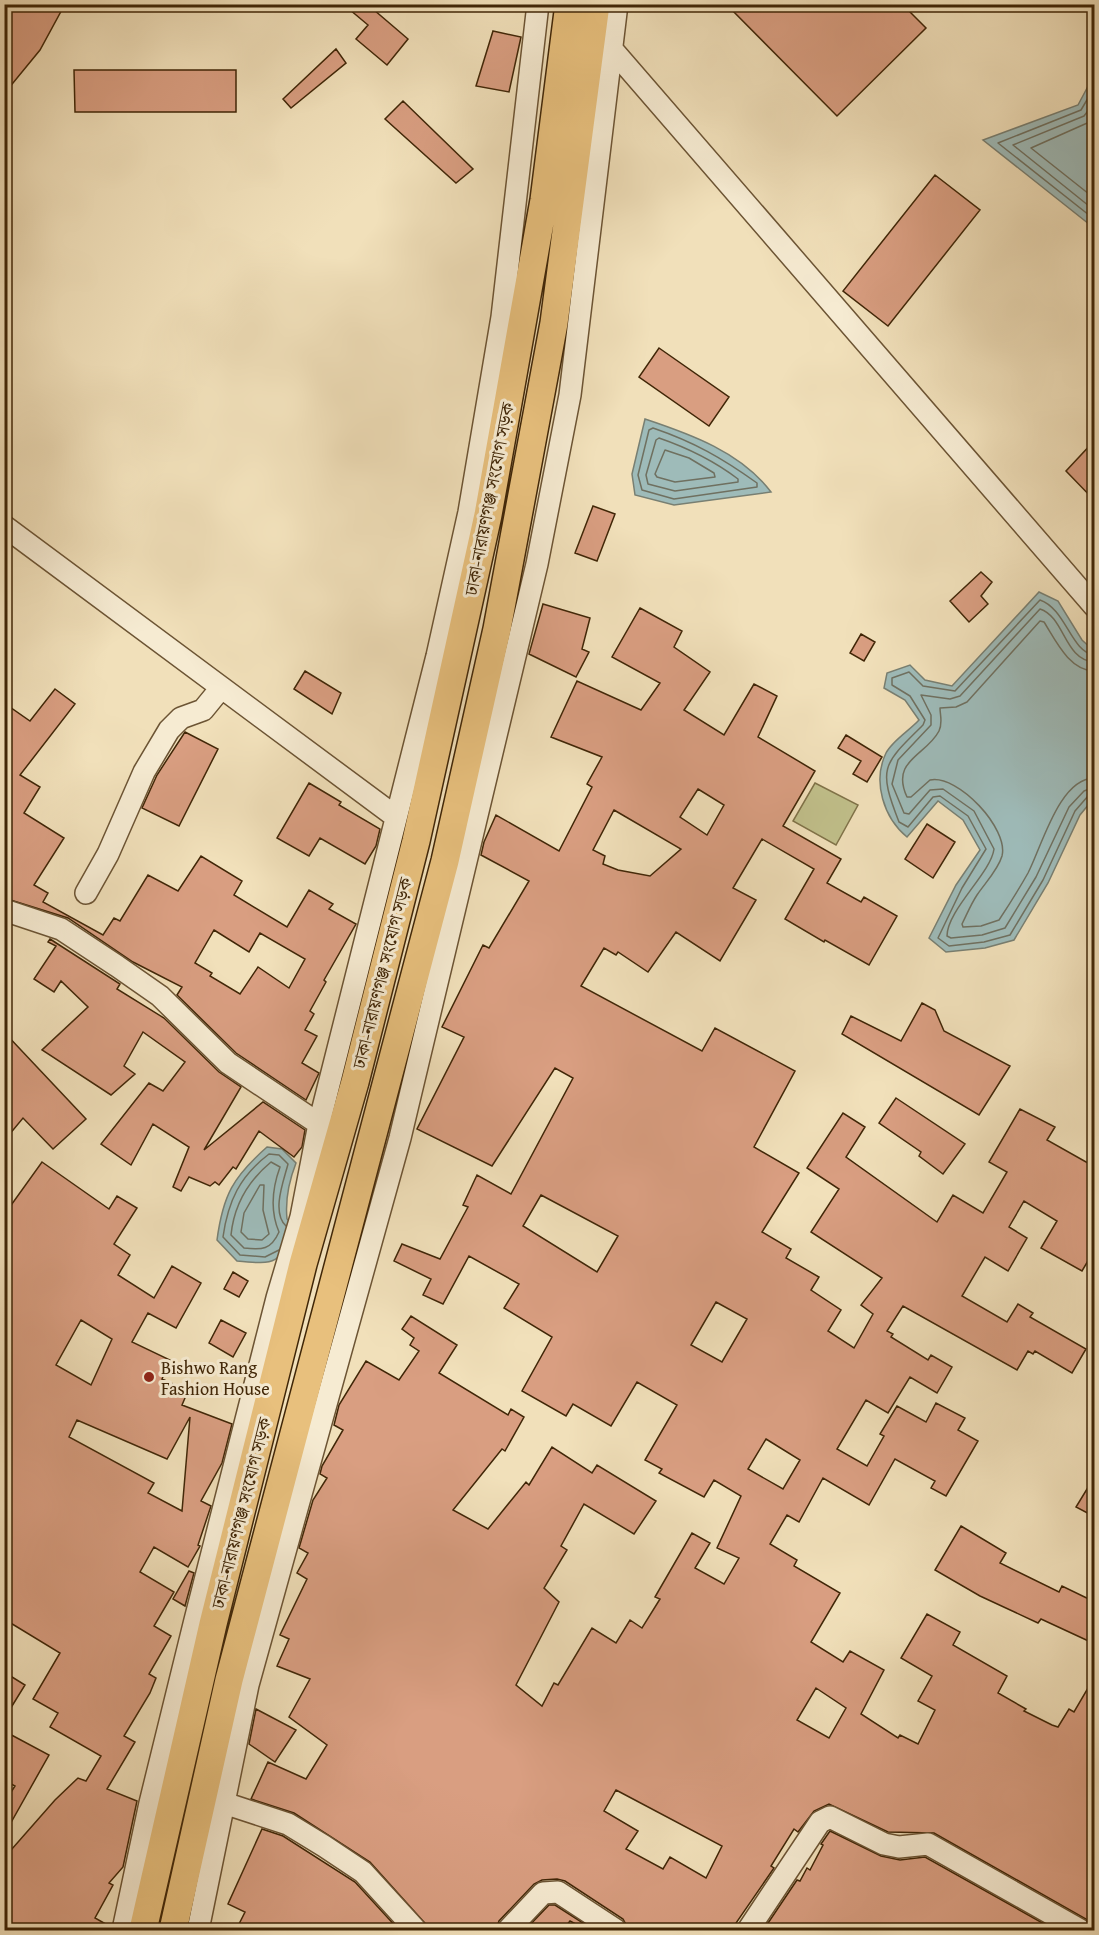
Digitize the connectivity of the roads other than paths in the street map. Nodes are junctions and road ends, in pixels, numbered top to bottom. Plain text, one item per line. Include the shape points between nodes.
1 (538, 4) edge
2 (596, 4) edge
3 (617, 4) edge
4 (565, 7) edge
5 (602, 43) junction
6 (4, 526) edge
7 (1095, 606) edge
8 (221, 688) junction
9 (396, 817) junction
10 (86, 893) dead end
11 (4, 910) edge
12 (329, 1130) junction
13 (204, 1622) junction
14 (252, 1633) junction
15 (224, 1803) junction
16 (123, 1930) edge
17 (144, 1930) edge
18 (173, 1930) edge
19 (198, 1930) edge
20 (416, 1930) edge
21 (508, 1930) edge
22 (616, 1930) edge
23 (748, 1930) edge
24 (1080, 1930) edge

1 - 9 street via 502,317 469,512
2 - 5 main road, ঢাকা-নারায়ণগঞ্জ সংযোগ সড়ক
3 - 5 street
4 - 12 main road, ঢাকা-নারায়ণগঞ্জ সংযোগ সড়ক via 544,200 488,515 416,841
5 - 7 street
5 - 14 main road, ঢাকা-নারায়ণগঞ্জ সংযোগ সড়ক via 497,629 445,861
6 - 8 street
8 - 9 street
8 - 10 street via 203,710 181,718 169,730 144,772
9 - 12 street
11 - 12 street via 61,928 160,996 228,1063
12 - 13 main road, ঢাকা-নারায়ণগঞ্জ সংযোগ সড়ক via 303,1264
13 - 16 street via 150,1803
13 - 17 main road, ঢাকা-নারায়ণগঞ্জ সংযোগ সড়ক via 202,1673
14 - 15 street via 248,1685
14 - 18 main road, ঢাকা-নারায়ণগঞ্জ সংযোগ সড়ক via 229,1680
15 - 19 street
15 - 20 street via 288,1824 324,1846 363,1872
21 - 22 street via 543,1893 551,1891
23 - 24 street via 820,1822 830,1817 884,1844 928,1844

